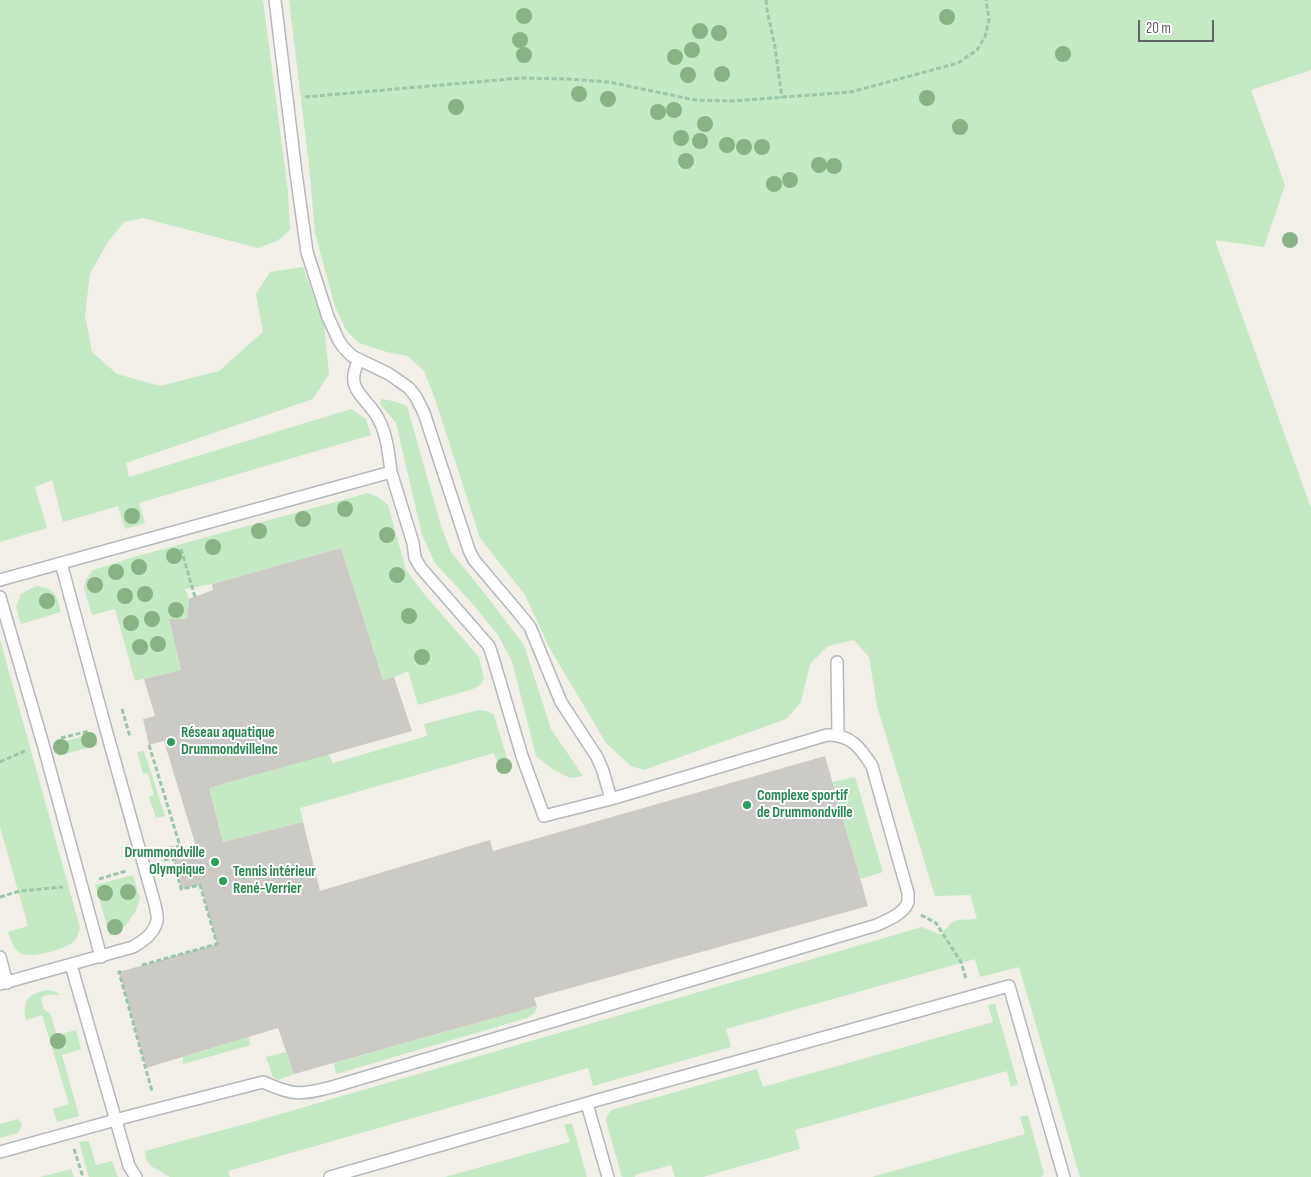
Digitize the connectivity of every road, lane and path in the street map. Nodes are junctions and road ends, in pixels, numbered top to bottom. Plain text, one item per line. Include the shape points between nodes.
1 (275, 0) edge
2 (766, 0) edge
3 (986, 0) edge
4 (782, 98) junction
5 (287, 99) junction
6 (359, 360) junction
7 (392, 472) junction
8 (180, 543) dead end
9 (61, 563) junction
10 (0, 580) edge
11 (0, 597) edge
12 (195, 597) dead end
13 (837, 662) dead end
14 (125, 719) dead end
15 (105, 726) junction
16 (838, 735) junction
17 (43, 744) junction
18 (149, 745) dead end
19 (0, 762) edge
20 (612, 800) junction
21 (173, 858) junction
22 (145, 866) junction
23 (81, 884) junction
24 (0, 897) edge
25 (905, 906) junction
26 (0, 956) edge
27 (100, 957) junction
28 (71, 965) junction
29 (137, 966) dead end
30 (128, 969) dead end
31 (3, 984) edge
32 (972, 996) junction
33 (147, 1074) dead end
34 (587, 1104) junction
35 (115, 1120) junction
36 (73, 1145) dead end
37 (0, 1152) edge
38 (83, 1177) edge
39 (136, 1177) edge
40 (330, 1177) edge
41 (608, 1177) edge
42 (1064, 1177) edge

1 - 5 lane
2 - 4 path
3 - 4 path via 989,20 985,37 977,50 958,62 852,92
4 - 5 path via 695,100 610,82 521,78
5 - 6 lane via 307,252 339,341
6 - 7 lane via 353,377 357,390 380,420
6 - 20 lane via 401,381 416,397 469,550 530,627 561,702 597,757
7 - 9 lane
7 - 20 lane via 415,558 489,646 544,816
8 - 12 path
9 - 10 lane
9 - 15 lane
11 - 17 lane
13 - 16 lane
14 - 15 path
15 - 17 path
15 - 22 lane
16 - 20 lane via 827,735
16 - 25 lane via 862,750 872,766 908,893
17 - 19 path
17 - 23 lane
18 - 21 path via 180,846 171,848
21 - 22 path
21 - 29 path via 181,889 200,885 217,944
22 - 23 path
22 - 27 lane via 157,920 152,931 145,941 133,947
23 - 24 path via 20,891
23 - 27 lane
25 - 32 path via 936,923 960,962
25 - 35 lane via 894,917 877,925 332,1086 299,1094 263,1082
26 - 31 lane
27 - 28 lane
28 - 31 lane
28 - 35 lane
30 - 33 path via 119,972
32 - 34 lane
32 - 42 lane via 1009,986
34 - 40 lane
34 - 41 lane
35 - 37 lane
35 - 39 lane via 129,1166
36 - 38 path

